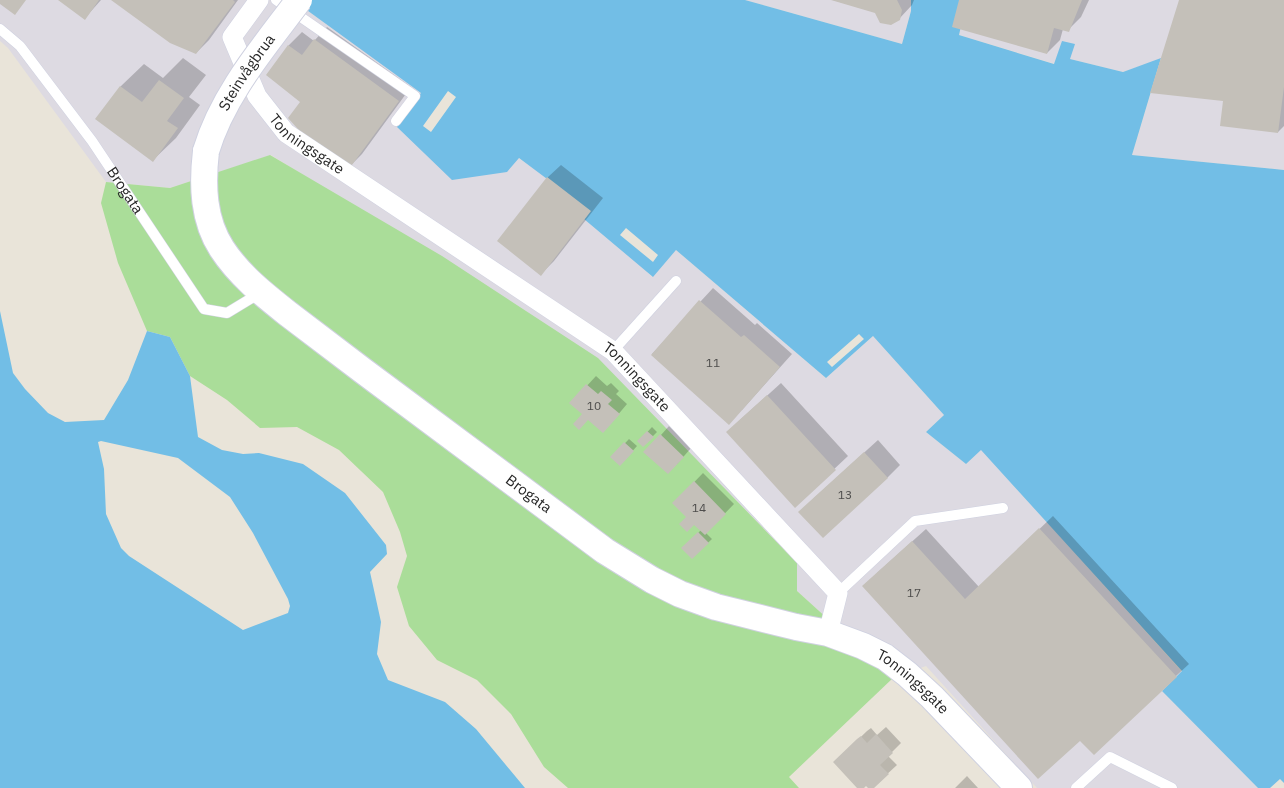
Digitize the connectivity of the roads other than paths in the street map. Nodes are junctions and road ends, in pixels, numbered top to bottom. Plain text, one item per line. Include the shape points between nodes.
1 (259, 0) edge
2 (276, 0) edge
3 (299, 0) edge
4 (0, 29) edge
5 (396, 121) dead end
6 (206, 151) joint
7 (676, 281) dead end
8 (261, 292) junction
9 (613, 351) junction
10 (1003, 508) dead end
11 (838, 593) junction
12 (828, 632) junction
13 (1018, 788) edge
14 (1076, 788) edge
15 (1172, 788) edge

1 - 9 street, Tonningsgate via 232,37 257,96 286,133
2 - 5 lane via 415,96
3 - 6 main road, Steinvågbrua, bridge via 234,89 217,120
4 - 8 lane, Brogata via 20,46 92,141 204,309 227,313
6 - 8 main road, Brogata via 204,199 217,239 238,269
7 - 9 lane
8 - 12 main road, Brogata via 625,564 680,594 716,607
9 - 11 street, Tonningsgate
10 - 11 lane via 916,521
11 - 12 street
12 - 13 main road, Tonningsgate via 885,657 907,674
14 - 15 lane via 1110,757

